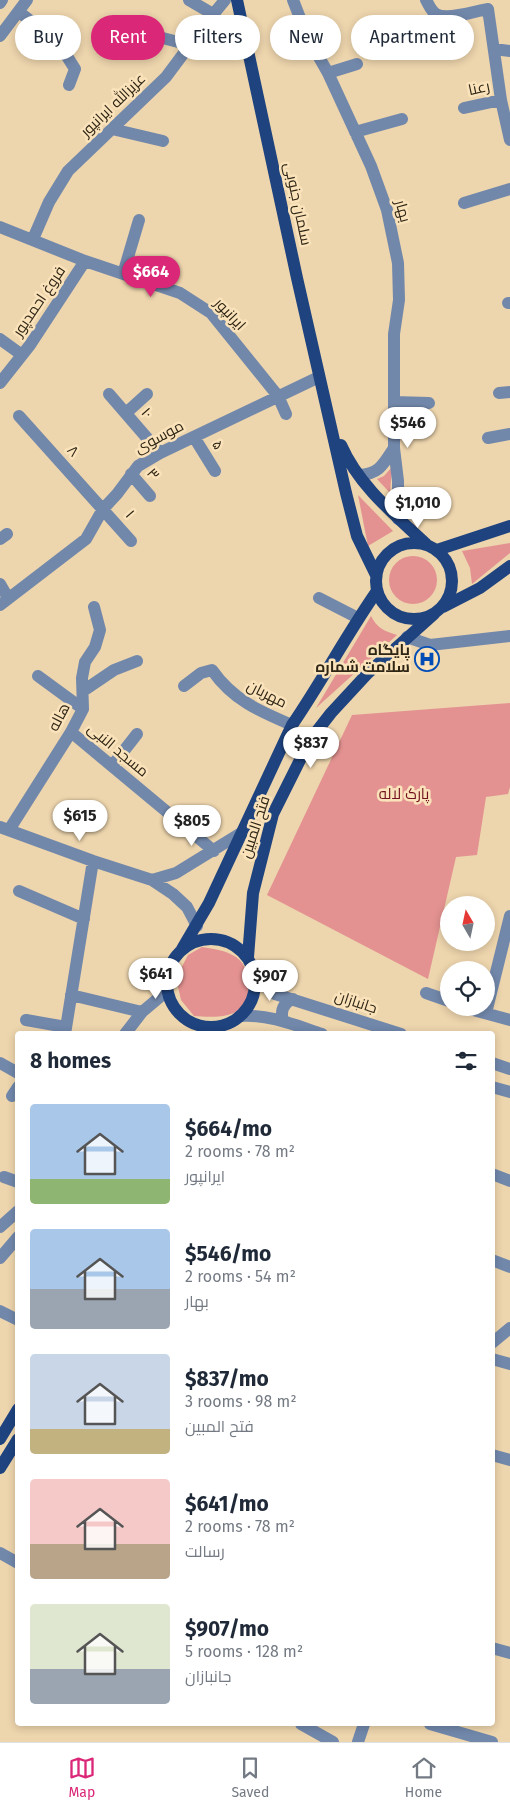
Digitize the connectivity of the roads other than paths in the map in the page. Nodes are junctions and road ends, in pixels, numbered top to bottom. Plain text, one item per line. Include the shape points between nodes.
1 (27, 0) edge
2 (189, 0) edge
3 (225, 0) edge
4 (237, 0) edge
5 (294, 0) edge
6 (426, 0) edge
7 (488, 4) edge
8 (18, 12) junction
9 (213, 14) joint
10 (0, 36) edge
11 (494, 48) junction
12 (510, 51) edge
13 (179, 60) edge
14 (357, 64) dead end
15 (328, 73) junction
16 (69, 85) dead end
17 (501, 100) junction
18 (464, 108) dead end
19 (402, 119) dead end
20 (112, 129) junction
21 (355, 132) junction
22 (510, 140) edge
23 (163, 141) dead end
24 (510, 189) edge
25 (464, 202) dead end
26 (139, 220) dead end
27 (0, 226) edge
28 (33, 239) junction
29 (85, 261) junction
30 (123, 274) junction
31 (0, 339) edge
32 (22, 355) junction
33 (319, 377) junction
34 (0, 383) edge
35 (109, 394) dead end
36 (147, 394) dead end
37 (278, 396) junction
38 (394, 402) junction
39 (428, 403) dead end
40 (126, 414) junction
41 (286, 414) dead end
42 (328, 415) junction
43 (19, 416) dead end
44 (510, 434) edge
45 (194, 437) junction
46 (488, 438) dead end
47 (394, 448) junction
48 (160, 452) junction
49 (214, 471) dead end
50 (131, 474) junction
51 (358, 475) junction
52 (150, 496) dead end
53 (103, 509) junction
54 (398, 519) junction
55 (509, 526) edge
56 (131, 540) dead end
57 (432, 547) junction
58 (510, 566) edge
59 (376, 575) junction
60 (0, 584) edge
61 (377, 591) junction
62 (319, 598) dead end
63 (4, 601) edge
64 (94, 608) dead end
65 (438, 610) junction
66 (358, 618) junction
67 (510, 636) edge
68 (407, 637) junction
69 (137, 660) dead end
70 (38, 676) dead end
71 (184, 686) dead end
72 (83, 691) junction
73 (84, 709) junction
74 (292, 725) junction
75 (71, 732) junction
76 (137, 734) dead end
77 (112, 766) junction
78 (4, 829) edge
79 (241, 833) junction
80 (214, 851) junction
81 (93, 862) junction
82 (152, 880) junction
83 (19, 891) dead end
84 (510, 916) edge
85 (84, 919) junction
86 (197, 926) junction
87 (182, 950) junction
88 (248, 957) junction
89 (254, 970) junction
90 (495, 977) edge
91 (167, 991) junction
92 (426, 993) dead end
93 (72, 995) junction
94 (440, 998) edge
95 (294, 999) junction
96 (142, 1012) junction
97 (495, 1016) edge
98 (182, 1017) junction
99 (238, 1018) junction
100 (26, 1020) dead end
101 (510, 1020) edge
102 (283, 1022) junction
103 (66, 1030) edge
104 (127, 1031) edge
105 (189, 1031) edge
106 (228, 1031) edge
107 (312, 1031) edge
108 (392, 1031) edge
109 (0, 1063) edge
110 (495, 1064) edge
111 (510, 1069) edge
112 (15, 1071) edge
113 (495, 1088) edge
114 (510, 1092) edge
115 (495, 1175) edge
116 (4, 1178) dead end
117 (15, 1181) edge
118 (510, 1181) edge
119 (15, 1214) edge
120 (0, 1227) edge
121 (15, 1240) edge
122 (0, 1258) edge
123 (495, 1261) edge
124 (510, 1267) edge
125 (0, 1310) edge
126 (15, 1318) edge
127 (510, 1328) edge
128 (495, 1340) edge
129 (495, 1360) edge
130 (510, 1364) edge
131 (15, 1414) edge
132 (0, 1439) edge
133 (15, 1444) edge
134 (495, 1456) edge
135 (510, 1460) edge
136 (0, 1468) edge
137 (0, 1553) edge
138 (15, 1561) edge
139 (495, 1649) edge
140 (510, 1653) edge
141 (305, 1726) edge
142 (363, 1726) edge
143 (437, 1726) edge
144 (334, 1742) edge
145 (358, 1742) edge
146 (492, 1742) edge

1 - 8 street
2 - 9 street
3 - 9 street, عزیزالله ایرانپور
4 - 33 main road, سلمان جنوبی
5 - 15 street, بهار via 307,36
6 - 7 street via 436,14 445,18
7 - 11 street
8 - 10 street
8 - 16 street via 58,42 74,69
11 - 12 street
11 - 17 street
13 - 20 street, عزیزالله ایرانپور via 166,77
14 - 15 street
15 - 21 street, بهار
17 - 18 street, رعنا
17 - 22 street
19 - 21 street
20 - 23 street
20 - 28 street, عزیزالله ایرانپور via 68,171 49,202
21 - 38 street, بهار via 387,210 398,263
24 - 25 street
26 - 30 street
27 - 28 street, ایرانپور
28 - 29 street, ایرانپور
29 - 30 street, ایرانپور
29 - 32 street, فروغ احمدپور
30 - 37 street, ایرانپور via 180,293 212,314
31 - 32 street
32 - 34 street, فروغ احمدپور
33 - 37 street, موسوی
33 - 42 main road, سلمان جنوبی
35 - 40 street, ۱۰
36 - 40 street
37 - 41 street, ایرانپور
37 - 45 street, موسوی
38 - 39 street
38 - 47 street, بهار
40 - 48 street, ۱۰
42 - 51 main road via 347,460
42 - 59 main road via 357,536
43 - 53 street, ۸
44 - 46 street
45 - 48 street, موسوی
45 - 49 street, ۵
47 - 51 street via 382,466 371,474
47 - 54 street, بهار
48 - 50 street, موسوی
50 - 52 street, ۳
50 - 53 street, موسوی
51 - 54 main road
53 - 56 street, ۱
53 - 63 street, موسوی via 86,539
54 - 57 main road
55 - 57 main road
57 - 59 main road via 413,542 400,545 388,552
57 - 65 main road via 446,559 452,571 450,596
58 - 65 main road via 480,588
59 - 61 main road
60 - 63 street
61 - 65 main road via 389,611 400,617 417,619
61 - 66 main road, فتح المبین
62 - 66 street
64 - 72 street, هاله via 100,630 95,647 85,662
65 - 68 main road, فتح المبین
66 - 74 main road, فتح المبین
67 - 68 street via 430,645
68 - 88 main road, فتح المبین via 368,673 310,740 273,814 252,893
69 - 72 street via 114,670
70 - 73 street
71 - 74 street, مهربان via 201,673 212,670 236,697
72 - 73 street, هاله
73 - 75 street, هاله
74 - 79 main road, فتح المبین
75 - 77 street, مسجد النبی
75 - 78 street, هاله
76 - 77 street
77 - 80 street, مسجد النبی
78 - 81 street
79 - 80 street
79 - 86 main road, فتح المبین
80 - 82 street via 176,873
81 - 82 street
81 - 85 street
82 - 86 street via 187,907
83 - 85 street
84 - 90 street
85 - 93 street
86 - 87 main road, فتح المبین
87 - 88 main road via 195,942 210,939 238,947
87 - 91 main road via 172,961
88 - 89 main road
89 - 95 street, جانبازان via 265,988
89 - 99 main road via 254,998
91 - 96 street
91 - 98 main road via 172,1005
92 - 94 street
93 - 96 street
93 - 103 street
95 - 102 street via 283,1008
95 - 108 street, جانبازان
96 - 104 street
97 - 101 street
98 - 99 main road via 195,1025 209,1028 223,1026
98 - 105 main road
99 - 102 street via 262,1016
99 - 106 main road
100 - 103 street
102 - 107 street
109 - 112 street
110 - 111 street
113 - 114 street
115 - 118 street
116 - 117 street
119 - 120 street
121 - 122 street
123 - 124 street
125 - 126 street
127 - 128 street
129 - 130 street
131 - 132 main road
133 - 136 main road
134 - 135 street
137 - 138 street
139 - 140 street
141 - 144 street
142 - 145 street
143 - 146 street

